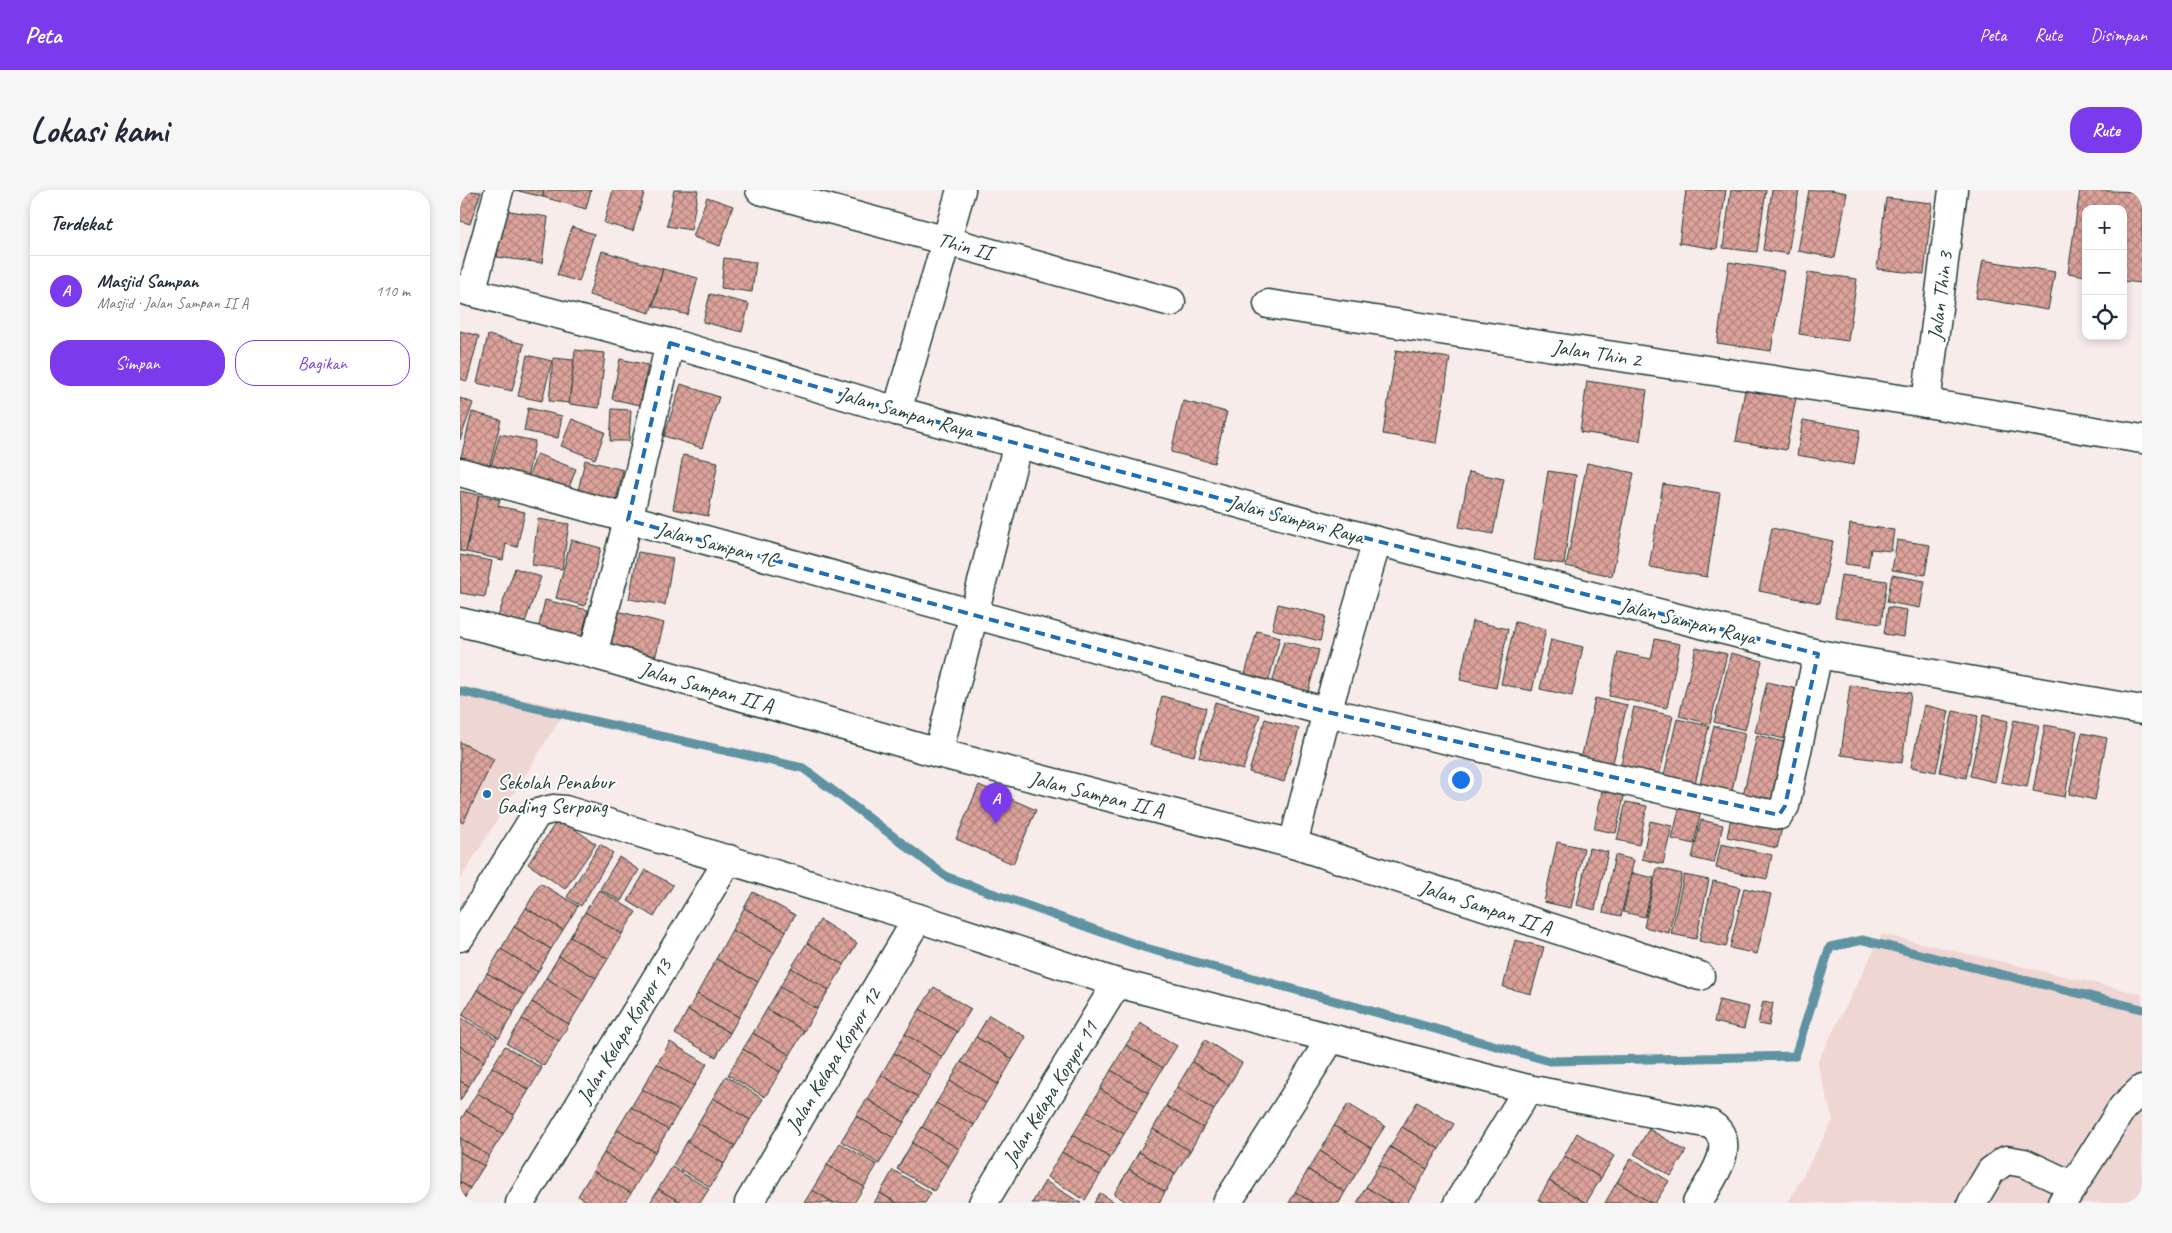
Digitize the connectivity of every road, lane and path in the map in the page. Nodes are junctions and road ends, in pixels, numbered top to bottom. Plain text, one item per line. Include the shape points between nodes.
1 (499, 190) edge
2 (760, 190) edge
3 (961, 190) edge
4 (1950, 190) edge
5 (946, 240) junction
6 (465, 291) edge
7 (1171, 302) dead end
8 (1268, 304) dead end
9 (670, 344) junction
10 (1926, 403) junction
11 (897, 411) junction
12 (2142, 439) edge
13 (1018, 443) junction
14 (460, 472) edge
15 (628, 520) junction
16 (1377, 541) junction
17 (974, 615) junction
18 (460, 622) edge
19 (593, 654) junction
20 (1818, 654) junction
21 (2142, 710) edge
22 (1327, 712) junction
23 (938, 753) junction
24 (1293, 844) junction
25 (729, 859) junction
26 (918, 918) junction
27 (460, 937) edge
28 (1700, 976) dead end
29 (1117, 984) junction
30 (1330, 1040) junction
31 (1528, 1089) junction
32 (2142, 1089) edge
33 (2068, 1194) edge
34 (520, 1203) edge
35 (749, 1203) edge
36 (983, 1203) edge
37 (1226, 1203) edge
38 (1458, 1203) edge
39 (1697, 1203) edge
40 (1972, 1203) edge

1 - 6 street
2 - 5 street, Thin II
3 - 5 street
4 - 10 street, Jalan Thin 3
5 - 7 street, Thin II
5 - 11 street
6 - 9 street, Jalan Sampan Raya
8 - 10 street, Jalan Thin 2
9 - 11 street, Jalan Sampan Raya
9 - 15 street
10 - 12 street, Jalan Thin 2
11 - 13 street, Jalan Sampan Raya
13 - 16 street, Jalan Sampan Raya
13 - 17 street
14 - 15 street, Jalan Sampan 1C
15 - 17 street, Jalan Sampan 1C
15 - 19 street
16 - 20 street, Jalan Sampan Raya
16 - 22 street
17 - 22 street
17 - 23 street
18 - 19 street, Jalan Sampan II A
19 - 23 street, Jalan Sampan II A
20 - 21 street, Jalan Sampan Raya
20 - 22 street via 1786,806 1779,815 1734,808
22 - 24 street
23 - 24 street, Jalan Sampan II A
24 - 28 street, Jalan Sampan II A
25 - 26 street
25 - 27 street via 566,810 537,813
25 - 34 street, Jalan Kelapa Kopyor 13
26 - 29 street
26 - 35 street, Jalan Kelapa Kopyor 12
29 - 30 street
29 - 36 street, Jalan Kelapa Kopyor 11
30 - 31 street
30 - 37 street
31 - 38 street
31 - 39 street via 1710,1124 1718,1129 1724,1150
32 - 33 street via 2123,1107
33 - 40 street via 2024,1163 2006,1160 1991,1171

